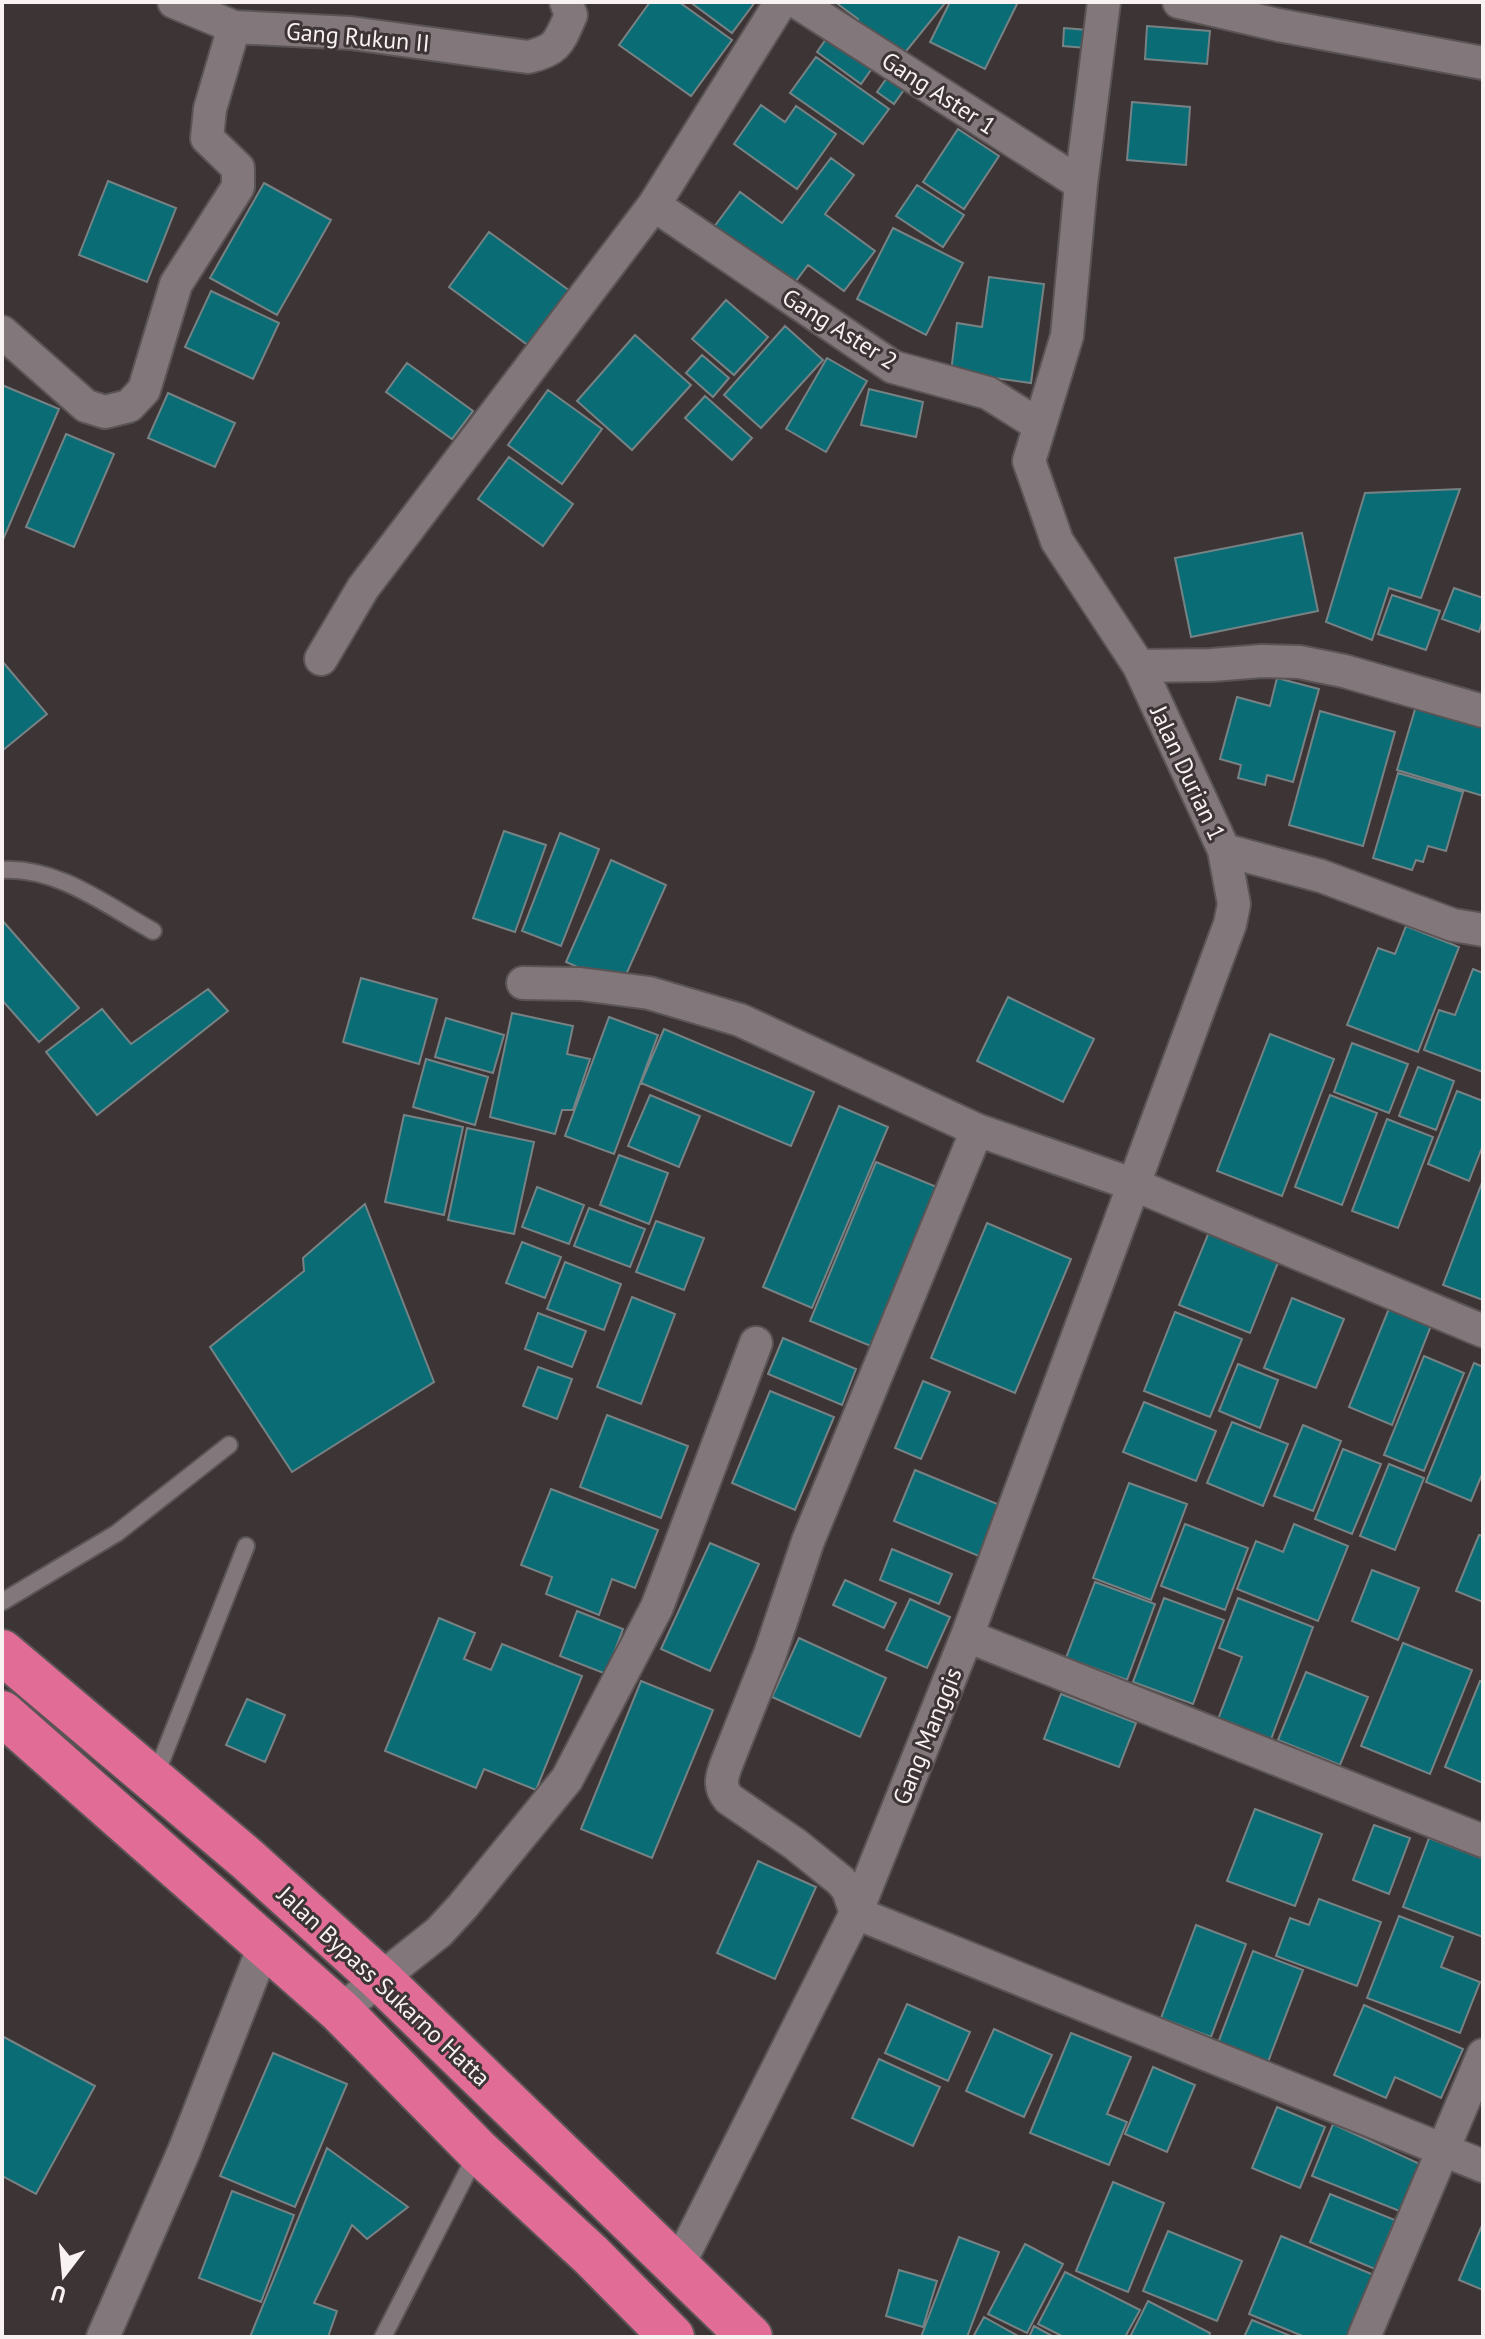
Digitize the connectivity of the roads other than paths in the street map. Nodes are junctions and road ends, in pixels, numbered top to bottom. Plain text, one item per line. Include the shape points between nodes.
1 (174, 2) edge
2 (566, 2) edge
3 (781, 2) edge
4 (797, 2) edge
5 (1104, 2) edge
6 (1179, 2) edge
7 (234, 27) junction
8 (1483, 63) edge
9 (1081, 184) junction
10 (654, 205) junction
11 (2, 332) edge
12 (1039, 425) junction
13 (321, 659) dead end
14 (1139, 666) junction
15 (1483, 711) edge
16 (1224, 850) junction
17 (2, 870) edge
18 (1483, 930) edge
19 (153, 931) dead end
20 (523, 983) dead end
21 (977, 1130) junction
22 (1135, 1185) junction
23 (1483, 1331) edge
24 (756, 1343) dead end
25 (229, 1445) dead end
26 (246, 1546) dead end
27 (2, 1602) edge
28 (967, 1636) junction
29 (2, 1652) edge
30 (2, 1713) edge
31 (153, 1782) junction
32 (1483, 1841) edge
33 (856, 1913) junction
34 (264, 1946) junction
35 (380, 1979) junction
36 (340, 2011) junction
37 (449, 2046) junction
38 (1483, 2055) edge
39 (412, 2086) junction
40 (1444, 2148) junction
41 (478, 2151) junction
42 (1483, 2166) edge
43 (677, 2268) junction
44 (103, 2337) edge
45 (383, 2337) edge
46 (672, 2337) edge
47 (750, 2337) edge
48 (1364, 2337) edge

1 - 7 street, Gang Rukun II
2 - 7 street, Gang Rukun II via 571,15 558,45 528,57 351,33
3 - 10 street
4 - 9 street, Gang Aster 1
5 - 9 street, Jalan Durian 1
6 - 8 street
7 - 11 street via 207,138 238,168 238,187 176,284 144,390 129,406 105,412 86,406
9 - 12 street, Jalan Durian 1 via 1067,336
10 - 12 street, Gang Aster 2 via 893,367 988,393
10 - 13 street via 363,588
12 - 14 street, Jalan Durian 1 via 1029,461 1057,541
14 - 15 street via 1299,662
14 - 16 street, Jalan Durian 1
16 - 18 street via 1321,876 1453,925
16 - 22 street, Jalan Durian 1 via 1234,904 1230,924
17 - 19 lane via 42,873 69,883
20 - 21 street via 649,993 710,1010
21 - 22 street
21 - 33 street via 808,1541 721,1781 729,1799 841,1881
22 - 23 street
22 - 28 street, Gang Manggis
24 - 35 street via 657,1607 567,1779 439,1932
25 - 27 lane via 117,1533
26 - 31 lane
28 - 32 street
28 - 33 street, Gang Manggis
29 - 31 highway, Jalan Bypass Sukarno Hatta
30 - 34 highway, Jalan Bypass Sukarno Hatta
31 - 35 highway, Jalan Bypass Sukarno Hatta
33 - 40 street
33 - 43 street, Gang Manggis
34 - 36 highway, Jalan Bypass Sukarno Hatta
34 - 44 street via 184,2151
35 - 36 street
35 - 37 highway, Jalan Bypass Sukarno Hatta
36 - 39 highway, Jalan Bypass Sukarno Hatta
37 - 39 highway
37 - 43 highway, Jalan Bypass Sukarno Hatta
38 - 40 street
39 - 41 highway, Jalan Bypass Sukarno Hatta
40 - 42 street
40 - 48 street
41 - 45 lane
41 - 46 highway, Jalan Bypass Sukarno Hatta
43 - 47 highway, Jalan Bypass Sukarno Hatta

